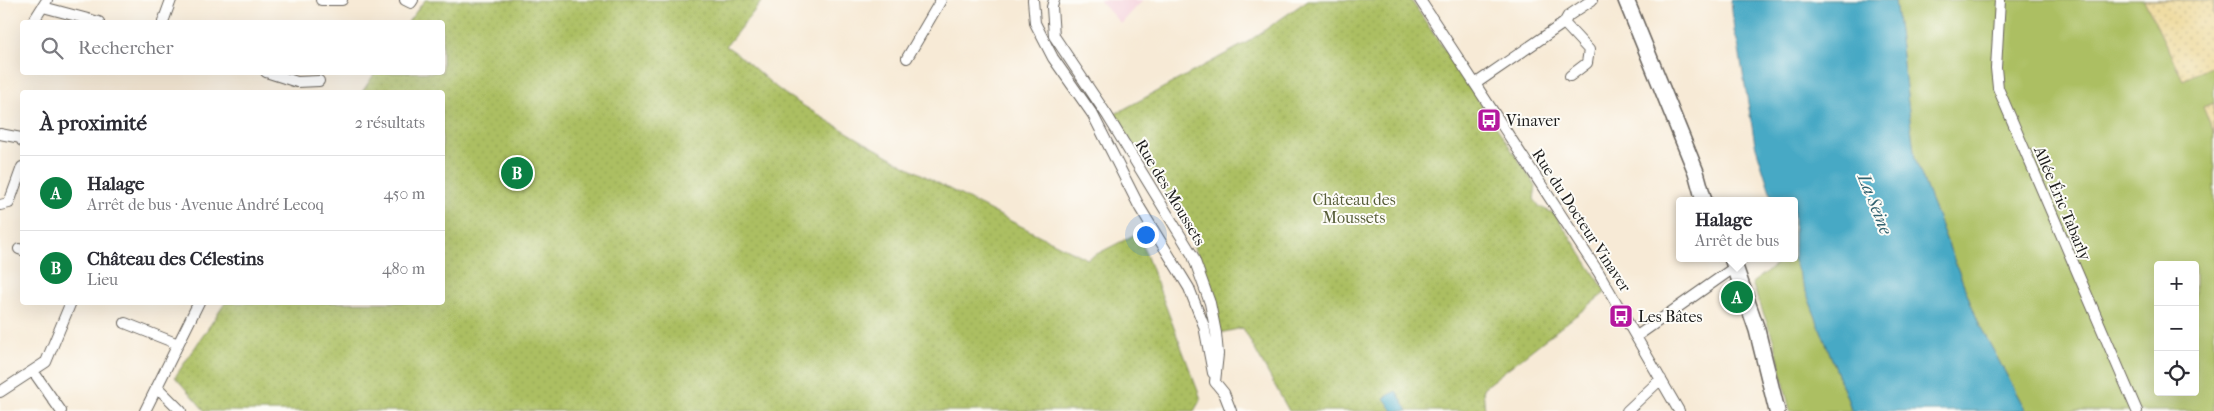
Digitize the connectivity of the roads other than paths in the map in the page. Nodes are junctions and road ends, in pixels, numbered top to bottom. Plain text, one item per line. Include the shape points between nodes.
1 (171, 0) edge
2 (321, 0) edge
3 (342, 0) edge
4 (941, 0) edge
5 (1032, 0) edge
6 (1054, 0) edge
7 (1420, 0) edge
8 (1592, 0) edge
9 (1626, 0) edge
10 (2000, 0) edge
11 (45, 4) edge
12 (34, 20) edge
13 (93, 20) edge
14 (164, 20) edge
15 (1564, 23) junction
16 (907, 58) dead end
17 (275, 75) edge
18 (1570, 76) dead end
19 (319, 81) dead end
20 (1475, 84) junction
21 (0, 134) edge
22 (20, 138) edge
23 (1696, 172) junction
24 (20, 173) edge
25 (1703, 197) edge
26 (1710, 197) edge
27 (0, 204) edge
28 (1734, 262) edge
29 (70, 305) edge
30 (198, 305) edge
31 (126, 323) dead end
32 (1637, 336) junction
33 (178, 344) junction
34 (33, 371) junction
35 (1661, 379) junction
36 (1215, 382) junction
37 (157, 387) junction
38 (0, 392) edge
39 (61, 411) edge
40 (146, 411) edge
41 (181, 411) edge
42 (1231, 411) edge
43 (1627, 411) edge
44 (1680, 411) edge
45 (1777, 411) edge
46 (2137, 411) edge

1 - 14 street
2 - 3 street
4 - 16 street
5 - 36 street via 1035,23 1053,58 1093,115 1140,208 1189,288 1204,326
6 - 36 street, Rue des Moussets via 1054,36 1107,115 1193,256 1210,303 1216,333
7 - 20 street, Rue du Docteur Vinaver
8 - 15 street via 1568,16
9 - 23 main road
10 - 46 street, Allée Éric Tabarly via 1998,88
11 - 12 street
11 - 13 street
15 - 18 street via 1589,50 1587,63
15 - 20 street
17 - 19 street via 297,82
20 - 32 street, Rue du Docteur Vinaver via 1600,273
21 - 22 street
23 - 25 main road
23 - 26 main road
24 - 27 street via 9,203
28 - 32 street
28 - 45 main road via 1757,330
29 - 34 street via 46,362
30 - 33 street
31 - 33 street
32 - 35 street, Rue du Docteur Vinaver
33 - 37 street
34 - 38 street
34 - 39 street
35 - 43 street
35 - 44 street, Rue du Docteur Vinaver
36 - 42 street via 1224,393
37 - 40 street
37 - 41 street

